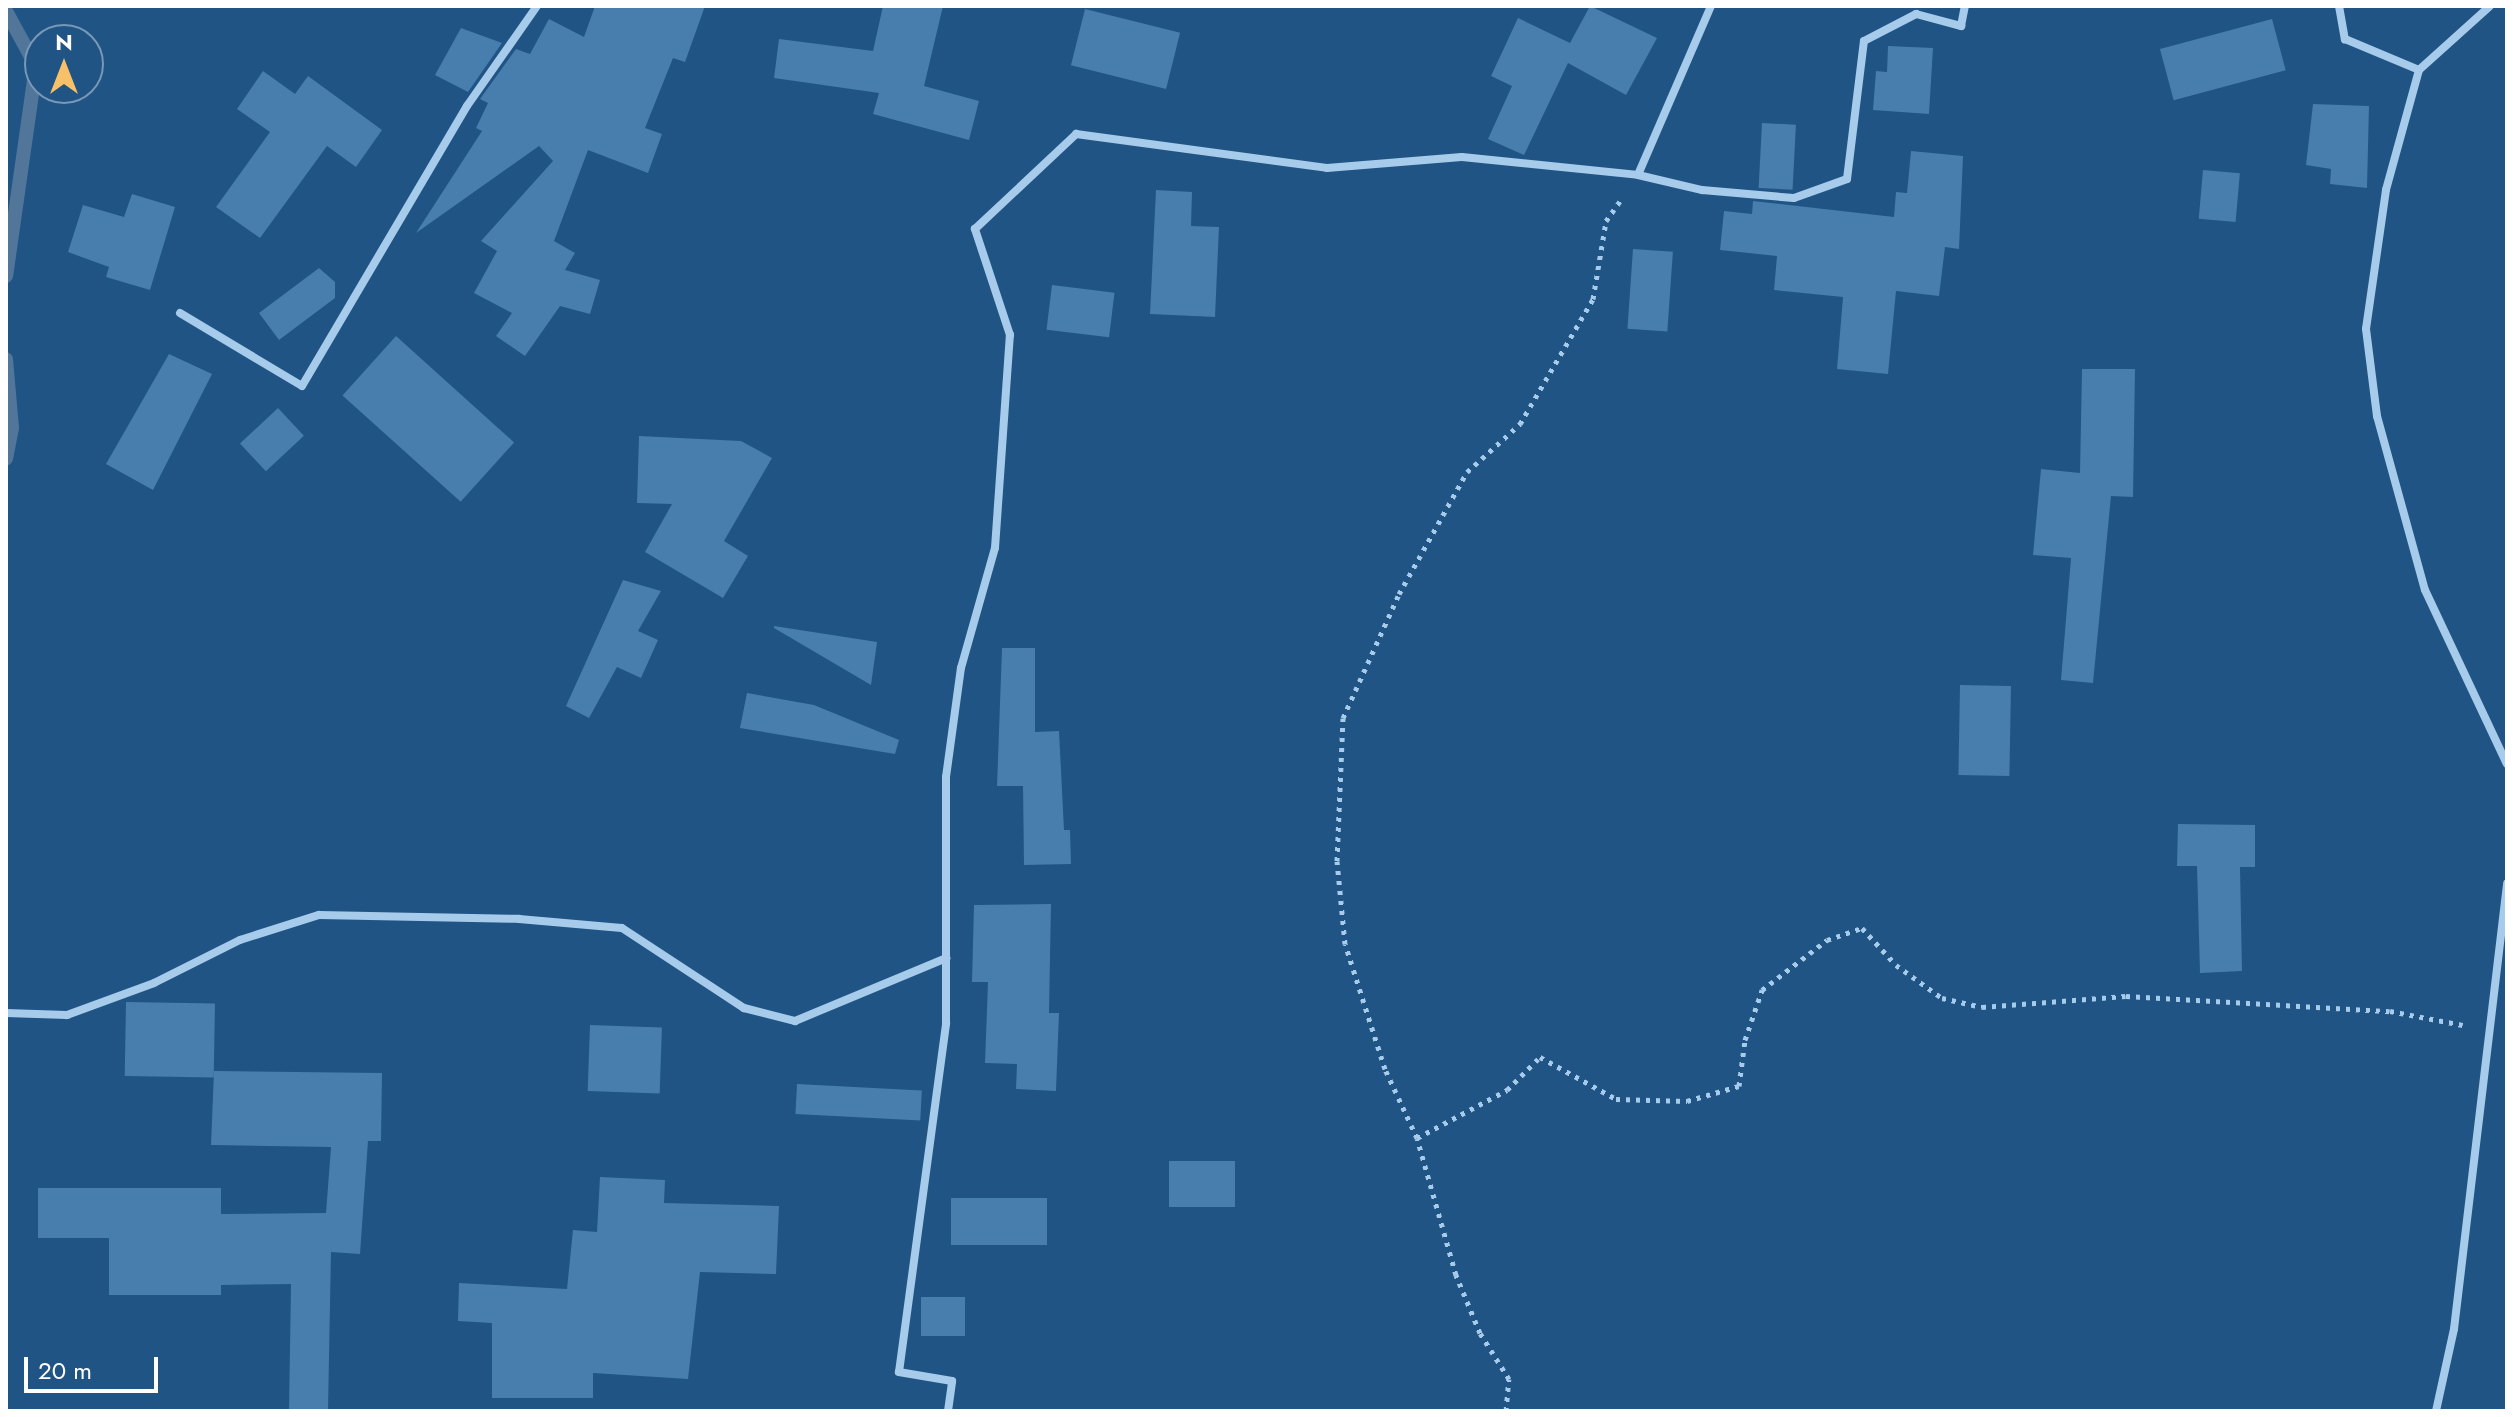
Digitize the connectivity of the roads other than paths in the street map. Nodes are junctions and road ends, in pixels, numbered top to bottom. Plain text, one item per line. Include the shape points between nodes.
1 (537, 6) edge
2 (1711, 6) edge
3 (1965, 6) edge
4 (2339, 6) edge
5 (2490, 6) edge
6 (2419, 70) junction
7 (1638, 175) junction
8 (180, 313) dead end
9 (2507, 764) edge
10 (2507, 883) edge
11 (946, 958) junction
12 (6, 1013) edge
13 (948, 1411) edge
14 (2436, 1411) edge

1 - 8 street via 467,106 302,386
2 - 7 street
3 - 7 street via 1961,26 1916,14 1864,41 1847,179 1794,198 1702,190
4 - 6 street via 2345,39
5 - 6 street
6 - 9 street via 2386,190 2366,329 2377,416 2425,590
7 - 11 street via 1462,157 1327,168 1076,134 975,229 1010,335 995,548 961,668 946,777
10 - 14 street via 2454,1329
11 - 12 street via 795,1021 744,1008 622,928 490,918 319,915 240,940 154,983 67,1015
11 - 13 street via 946,1023 899,1372 952,1381

